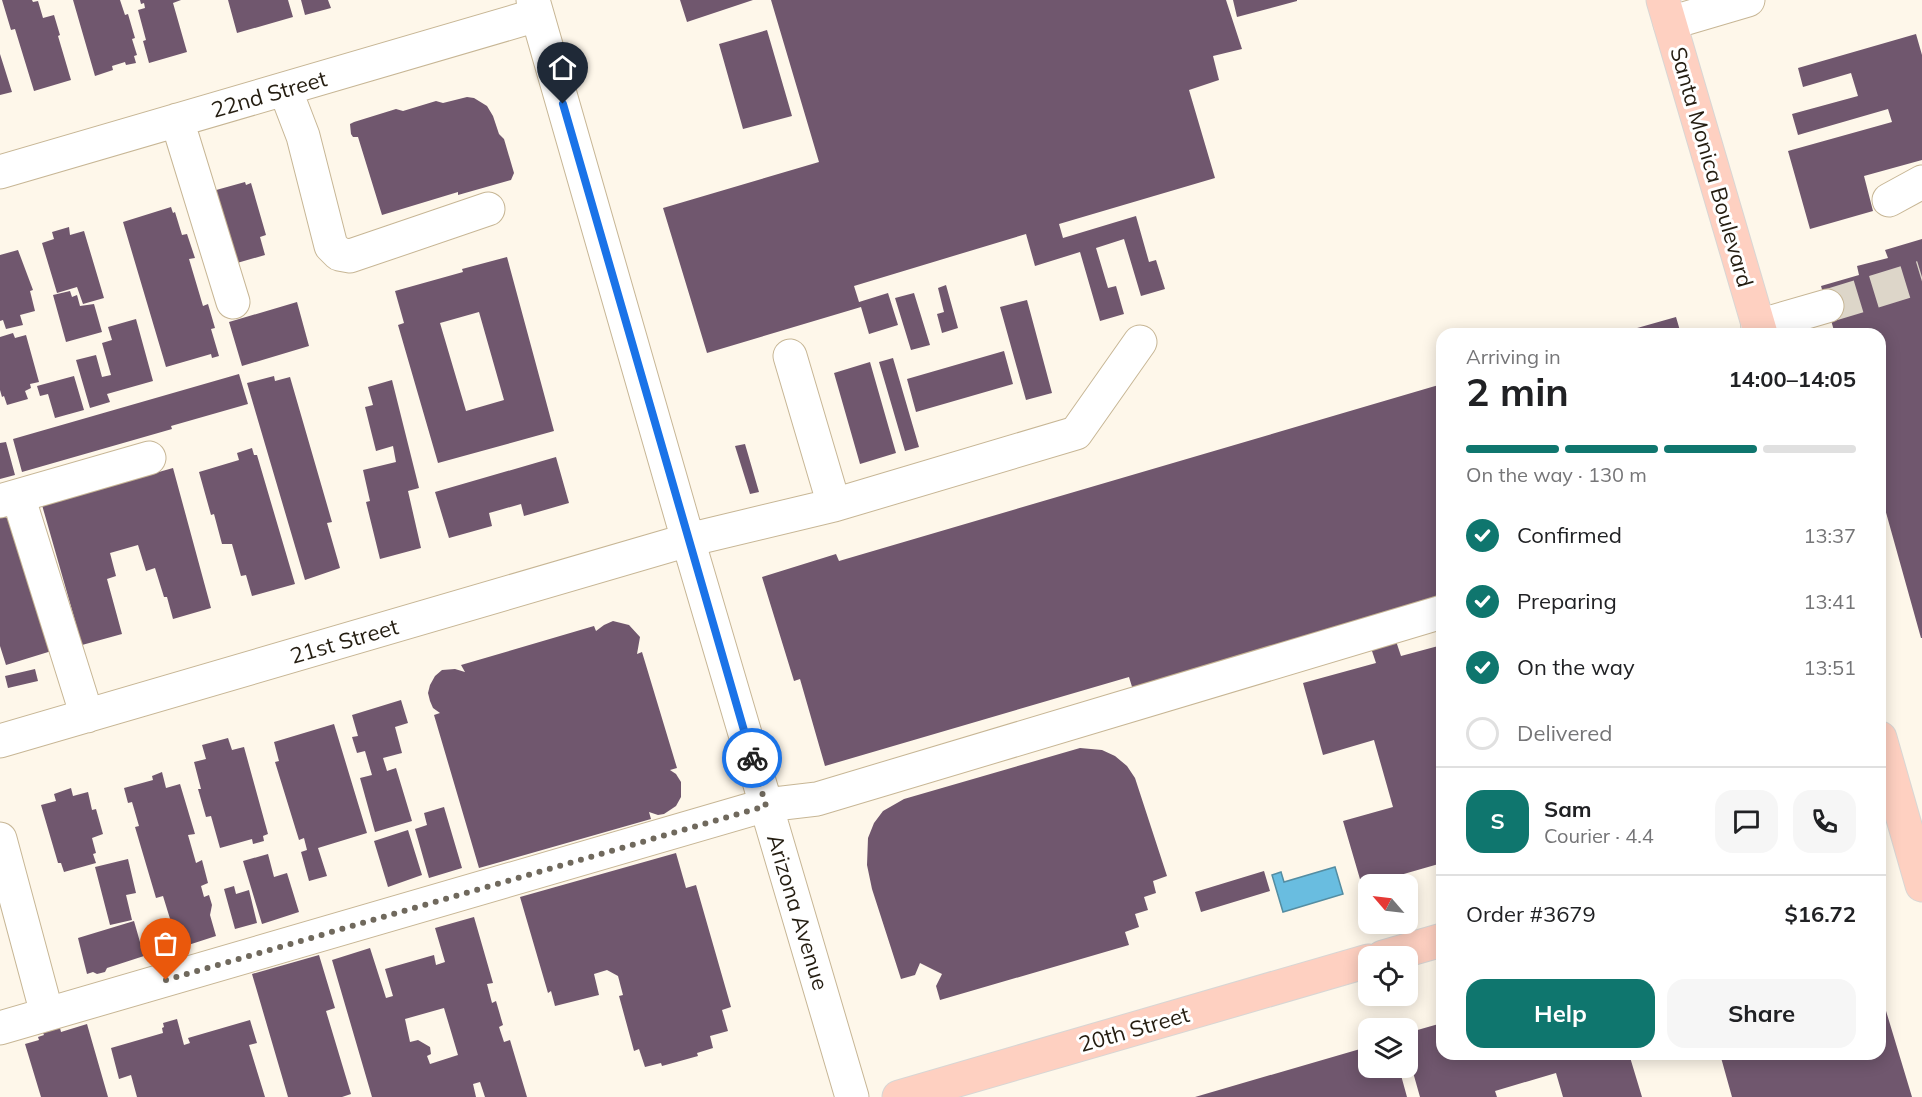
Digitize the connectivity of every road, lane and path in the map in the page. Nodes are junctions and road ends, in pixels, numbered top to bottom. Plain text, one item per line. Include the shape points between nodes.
1 (1748, 0) edge
2 (535, 7) edge
3 (1666, 12) edge
4 (285, 89) junction
5 (177, 120) junction
6 (0, 172) edge
7 (1922, 182) edge
8 (1889, 200) dead end
9 (488, 209) dead end
10 (233, 302) dead end
11 (1827, 306) tunnel mouth
12 (1759, 328) edge
13 (1766, 328) edge
14 (1140, 342) dead end
15 (790, 356) dead end
16 (149, 458) dead end
17 (9, 499) edge
18 (834, 505) junction
19 (688, 540) junction
20 (1436, 614) edge
21 (87, 716) junction
22 (0, 741) edge
23 (1886, 758) edge
24 (766, 806) junction
25 (1900, 806) edge
26 (0, 839) edge
27 (1922, 885) edge
28 (1436, 942) edge
29 (1418, 947) edge
30 (1358, 964) edge
31 (47, 1014) junction
32 (0, 1028) edge
33 (852, 1097) edge
34 (899, 1097) edge

1 - 3 street
2 - 4 street, 22nd Street
2 - 19 street, Arizona Avenue
3 - 12 main road, Santa Monica Boulevard
4 - 5 street, 22nd Street
4 - 9 street via 303,136 331,246 339,254 350,256
5 - 6 street, 22nd Street
5 - 10 street
7 - 8 street
11 - 13 street
14 - 18 street, 21st Street via 1076,433
15 - 18 street
16 - 17 street
17 - 21 street
18 - 19 street, 21st Street
19 - 21 street, 21st Street
19 - 24 street, Arizona Avenue
20 - 24 street via 817,800
21 - 22 street, 21st Street
23 - 25 main road
24 - 31 street
24 - 33 street, Arizona Avenue
25 - 27 main road
26 - 31 street
28 - 29 main road
30 - 34 main road, 20th Street
31 - 32 street

